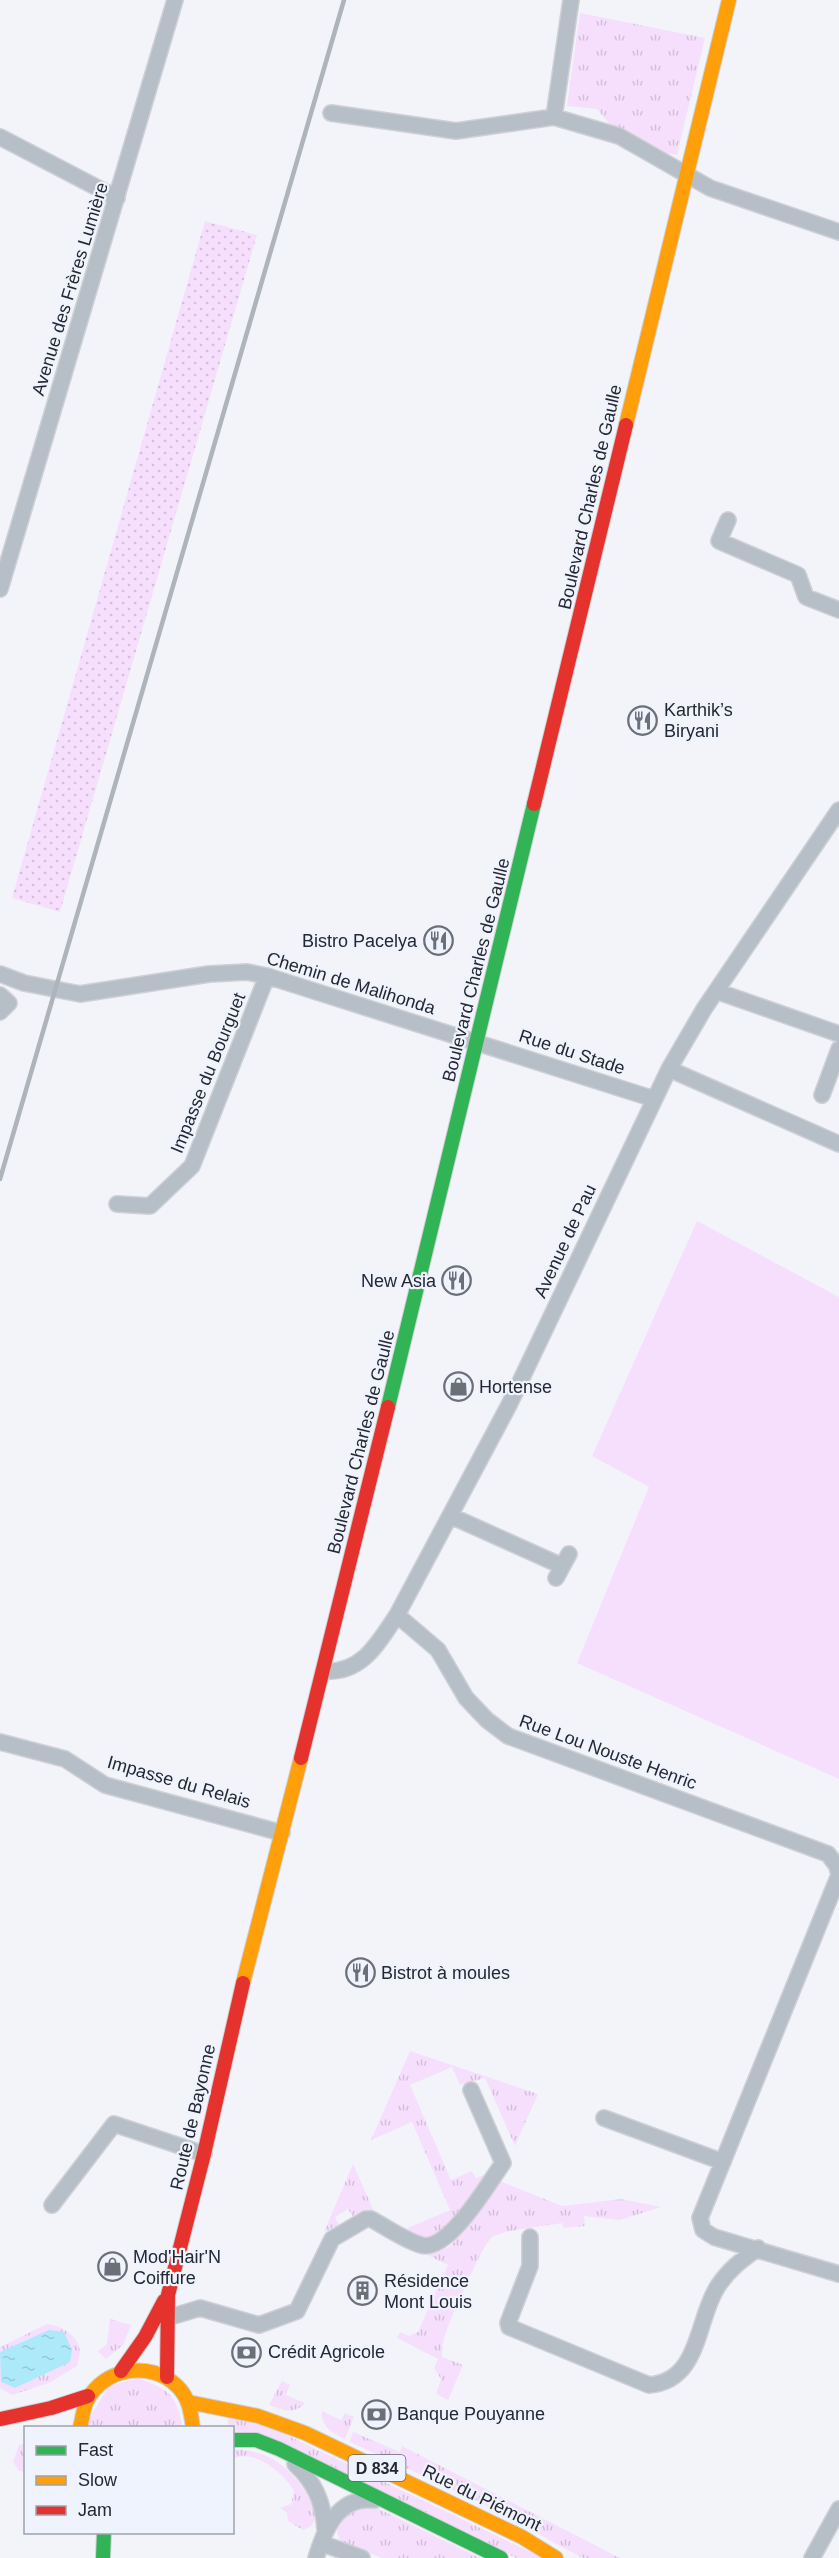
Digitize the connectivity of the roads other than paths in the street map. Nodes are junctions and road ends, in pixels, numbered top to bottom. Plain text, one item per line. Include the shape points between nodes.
1 (175, 0) edge
2 (571, 0) edge
3 (729, 0) edge
4 (331, 113) dead end
5 (554, 117) junction
6 (0, 137) edge
7 (686, 173) junction
8 (117, 198) junction
9 (839, 232) edge
10 (728, 520) dead end
11 (0, 589) edge
12 (839, 610) edge
13 (839, 810) edge
14 (0, 974) edge
15 (267, 976) junction
16 (716, 991) junction
17 (839, 1034) edge
18 (478, 1041) junction
19 (839, 1049) edge
20 (669, 1070) junction
21 (822, 1095) dead end
22 (654, 1099) junction
23 (839, 1144) edge
24 (117, 1204) dead end
25 (451, 1516) junction
26 (562, 1566) dead end
27 (397, 1615) junction
28 (324, 1671) junction
29 (0, 1742) edge
30 (282, 1833) junction
31 (839, 1875) edge
32 (253, 1947) joint
33 (471, 2090) dead end
34 (604, 2118) dead end
35 (204, 2154) junction
36 (723, 2162) junction
37 (52, 2205) dead end
38 (530, 2237) dead end
39 (758, 2248) junction
40 (839, 2274) edge
41 (168, 2295) junction
42 (167, 2318) junction
43 (121, 2371) junction
44 (167, 2378) junction
45 (88, 2396) junction
46 (188, 2402) junction
47 (1, 2419) edge
48 (80, 2426) edge
49 (193, 2426) edge
50 (24, 2427) edge
51 (234, 2440) edge
52 (279, 2449) junction
53 (388, 2502) junction
54 (839, 2509) edge
55 (104, 2534) edge
56 (113, 2534) edge
57 (320, 2543) edge
58 (104, 2554) edge
59 (362, 2558) edge
60 (501, 2558) edge
61 (556, 2558) edge
62 (812, 2558) edge

1 - 8 street, Avenue des Frères Lumière
2 - 5 street
3 - 7 main road, Boulevard Charles de Gaulle
4 - 5 street via 456,131
5 - 7 street via 619,136
6 - 8 street
7 - 9 street via 710,188
7 - 18 main road, Boulevard Charles de Gaulle
8 - 11 street, Avenue des Frères Lumière
10 - 12 street via 719,542 798,575 806,597
13 - 16 street, Avenue de Pau
14 - 15 street, Chemin de Malihonda via 80,994 209,974 247,972
15 - 18 street, Chemin de Malihonda
15 - 24 street, Impasse du Bourguet via 192,1166 150,1206
16 - 17 street
16 - 20 street, Avenue de Pau
18 - 22 street, Rue du Stade
18 - 28 main road, Boulevard Charles de Gaulle
19 - 21 street
20 - 22 street, Avenue de Pau
20 - 23 street
22 - 25 street, Avenue de Pau via 509,1405
25 - 26 street
25 - 27 street, Avenue de Pau
27 - 28 street, Avenue de Pau via 376,1646 356,1666
27 - 31 street, Rue Lou Nouste Henric via 438,1650 466,1698 508,1736 828,1854
28 - 30 main road, Boulevard Charles de Gaulle
29 - 30 street, Impasse du Relais via 65,1760 105,1785
30 - 32 main road, Boulevard Charles de Gaulle
31 - 36 street, Rue Lou Nouste Henric
32 - 35 main road, Route de Bayonne
33 - 42 street via 503,2163 449,2236 422,2246 366,2219 332,2239 297,2312 259,2325 200,2308
34 - 36 street
35 - 37 street via 114,2124
35 - 41 main road, Route de Bayonne
36 - 39 street, Rue Lou Nouste Henric via 700,2218 703,2230 714,2237
38 - 39 street via 530,2266 509,2327 649,2385 667,2382 678,2373 692,2355 717,2288 732,2267
39 - 40 street
41 - 42 main road, Route de Bayonne
41 - 43 main road, Route de Bayonne
42 - 44 main road, Route de Bayonne
43 - 44 main road via 152,2371
43 - 45 main road via 104,2379
44 - 46 main road
45 - 47 main road
45 - 48 main road
46 - 49 main road
46 - 61 main road, Rue du Piémont / D 834 via 258,2416 305,2433 522,2537
47 - 50 main road
51 - 52 main road, D 834 via 256,2440
52 - 53 main road, D 834
52 - 57 street via 314,2484 323,2508
53 - 57 street via 360,2500 348,2505 335,2514
53 - 60 main road, D 834
54 - 62 street
55 - 58 main road
56 - 58 main road
57 - 59 street

